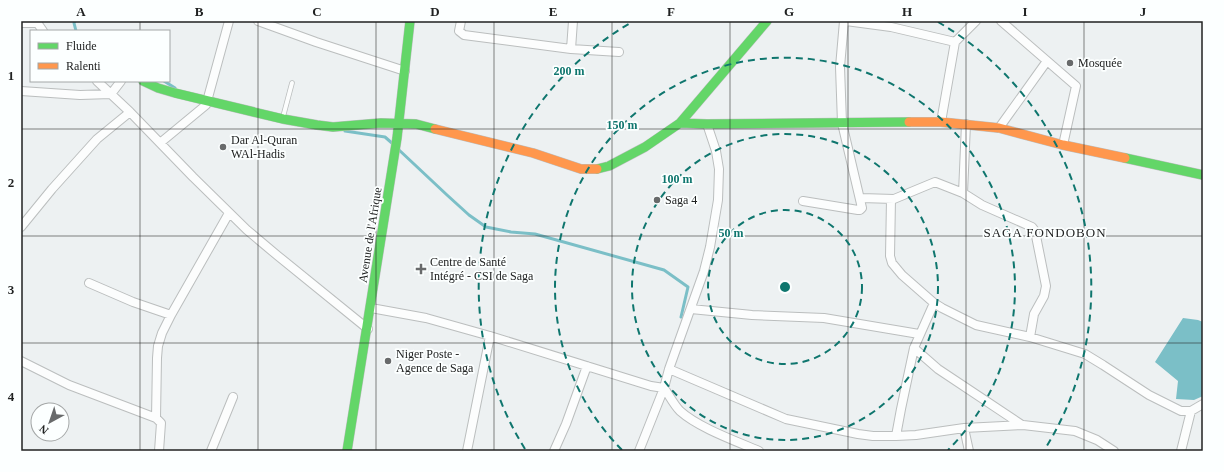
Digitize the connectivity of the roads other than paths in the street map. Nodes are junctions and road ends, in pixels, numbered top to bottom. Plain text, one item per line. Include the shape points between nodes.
1 (229, 21) edge
2 (258, 21) edge
3 (410, 21) edge
4 (461, 21) edge
5 (573, 21) edge
6 (767, 21) edge
7 (845, 21) edge
8 (976, 21) edge
9 (1001, 21) edge
10 (37, 22) edge
11 (21, 23) edge
12 (955, 42) junction
13 (571, 49) junction
14 (619, 52) dead end
15 (1047, 61) junction
16 (405, 71) junction
17 (98, 82) edge
18 (120, 82) edge
19 (145, 82) edge
20 (292, 83) dead end
21 (21, 91) edge
22 (111, 94) junction
23 (208, 100) junction
24 (130, 112) junction
25 (283, 119) junction
26 (941, 122) junction
27 (398, 123) junction
28 (680, 123) junction
29 (842, 123) junction
30 (707, 124) junction
31 (966, 124) junction
32 (999, 128) junction
33 (160, 143) junction
34 (1063, 145) junction
35 (1203, 175) edge
36 (963, 193) junction
37 (861, 198) junction
38 (891, 199) junction
39 (803, 201) dead end
40 (229, 213) junction
41 (25, 217) edge
42 (21, 227) edge
43 (89, 284) dead end
44 (934, 303) junction
45 (371, 308) junction
46 (691, 309) junction
47 (171, 315) junction
48 (368, 329) junction
49 (920, 334) junction
50 (490, 336) junction
51 (1030, 336) junction
52 (914, 348) junction
53 (21, 361) edge
54 (587, 366) junction
55 (669, 369) junction
56 (664, 388) junction
57 (233, 397) dead end
58 (1203, 404) edge
59 (1191, 411) junction
60 (156, 418) junction
61 (1023, 425) junction
62 (964, 428) junction
63 (896, 436) junction
64 (159, 451) edge
65 (211, 451) edge
66 (348, 451) edge
67 (467, 451) edge
68 (554, 451) edge
69 (639, 451) edge
70 (759, 451) edge
71 (969, 451) edge
72 (1114, 451) edge
73 (1180, 451) edge

1 - 23 street
2 - 16 street
3 - 16 street, Avenue de l'Afrique
4 - 13 street via 459,31 464,35
5 - 13 street
6 - 28 street
7 - 12 street via 891,27
7 - 29 street via 840,68
8 - 12 street
9 - 15 street
10 - 11 street
12 - 26 street
13 - 14 street
15 - 32 street
15 - 34 street via 1076,86
16 - 27 street, Avenue de l'Afrique
17 - 22 street
18 - 22 street
19 - 23 street via 175,93
20 - 25 lane
21 - 22 street via 80,95
22 - 24 street
23 - 25 street
23 - 33 street via 206,105
24 - 33 street
24 - 41 street via 97,139
25 - 27 street via 333,127
26 - 29 street
26 - 31 street
27 - 28 street via 416,124 469,136 591,170 609,166 645,147
27 - 45 street, Avenue de l'Afrique
28 - 30 street
29 - 30 street
29 - 37 street
30 - 46 street via 719,169 718,193 710,247
31 - 32 street
31 - 36 street
32 - 34 street
33 - 40 street
34 - 35 street
36 - 38 street via 932,182
36 - 51 street via 977,203 1032,227 1035,231 1046,286 1044,296 1034,314
37 - 38 street
37 - 39 street via 860,210
38 - 44 street via 892,263
40 - 47 street
40 - 48 street
41 - 42 street
43 - 47 street
44 - 49 street
44 - 51 street via 976,325
45 - 48 street, Avenue de l'Afrique
45 - 50 street via 426,318
46 - 49 street via 824,318
46 - 55 street
47 - 60 street via 158,346
48 - 66 street, Avenue de l'Afrique
49 - 52 street
50 - 54 street
50 - 67 street
51 - 59 street via 1085,354 1155,399 1181,411
52 - 61 street via 938,369
52 - 63 street
53 - 60 street via 69,385
54 - 56 street
54 - 68 street
55 - 56 street
55 - 63 street via 786,419 858,434
56 - 69 street
56 - 70 street via 680,411 702,426
57 - 65 street
58 - 59 street
59 - 73 street
60 - 64 street via 161,423
61 - 62 street
61 - 72 street via 1075,431 1097,440
62 - 63 street
62 - 71 street

